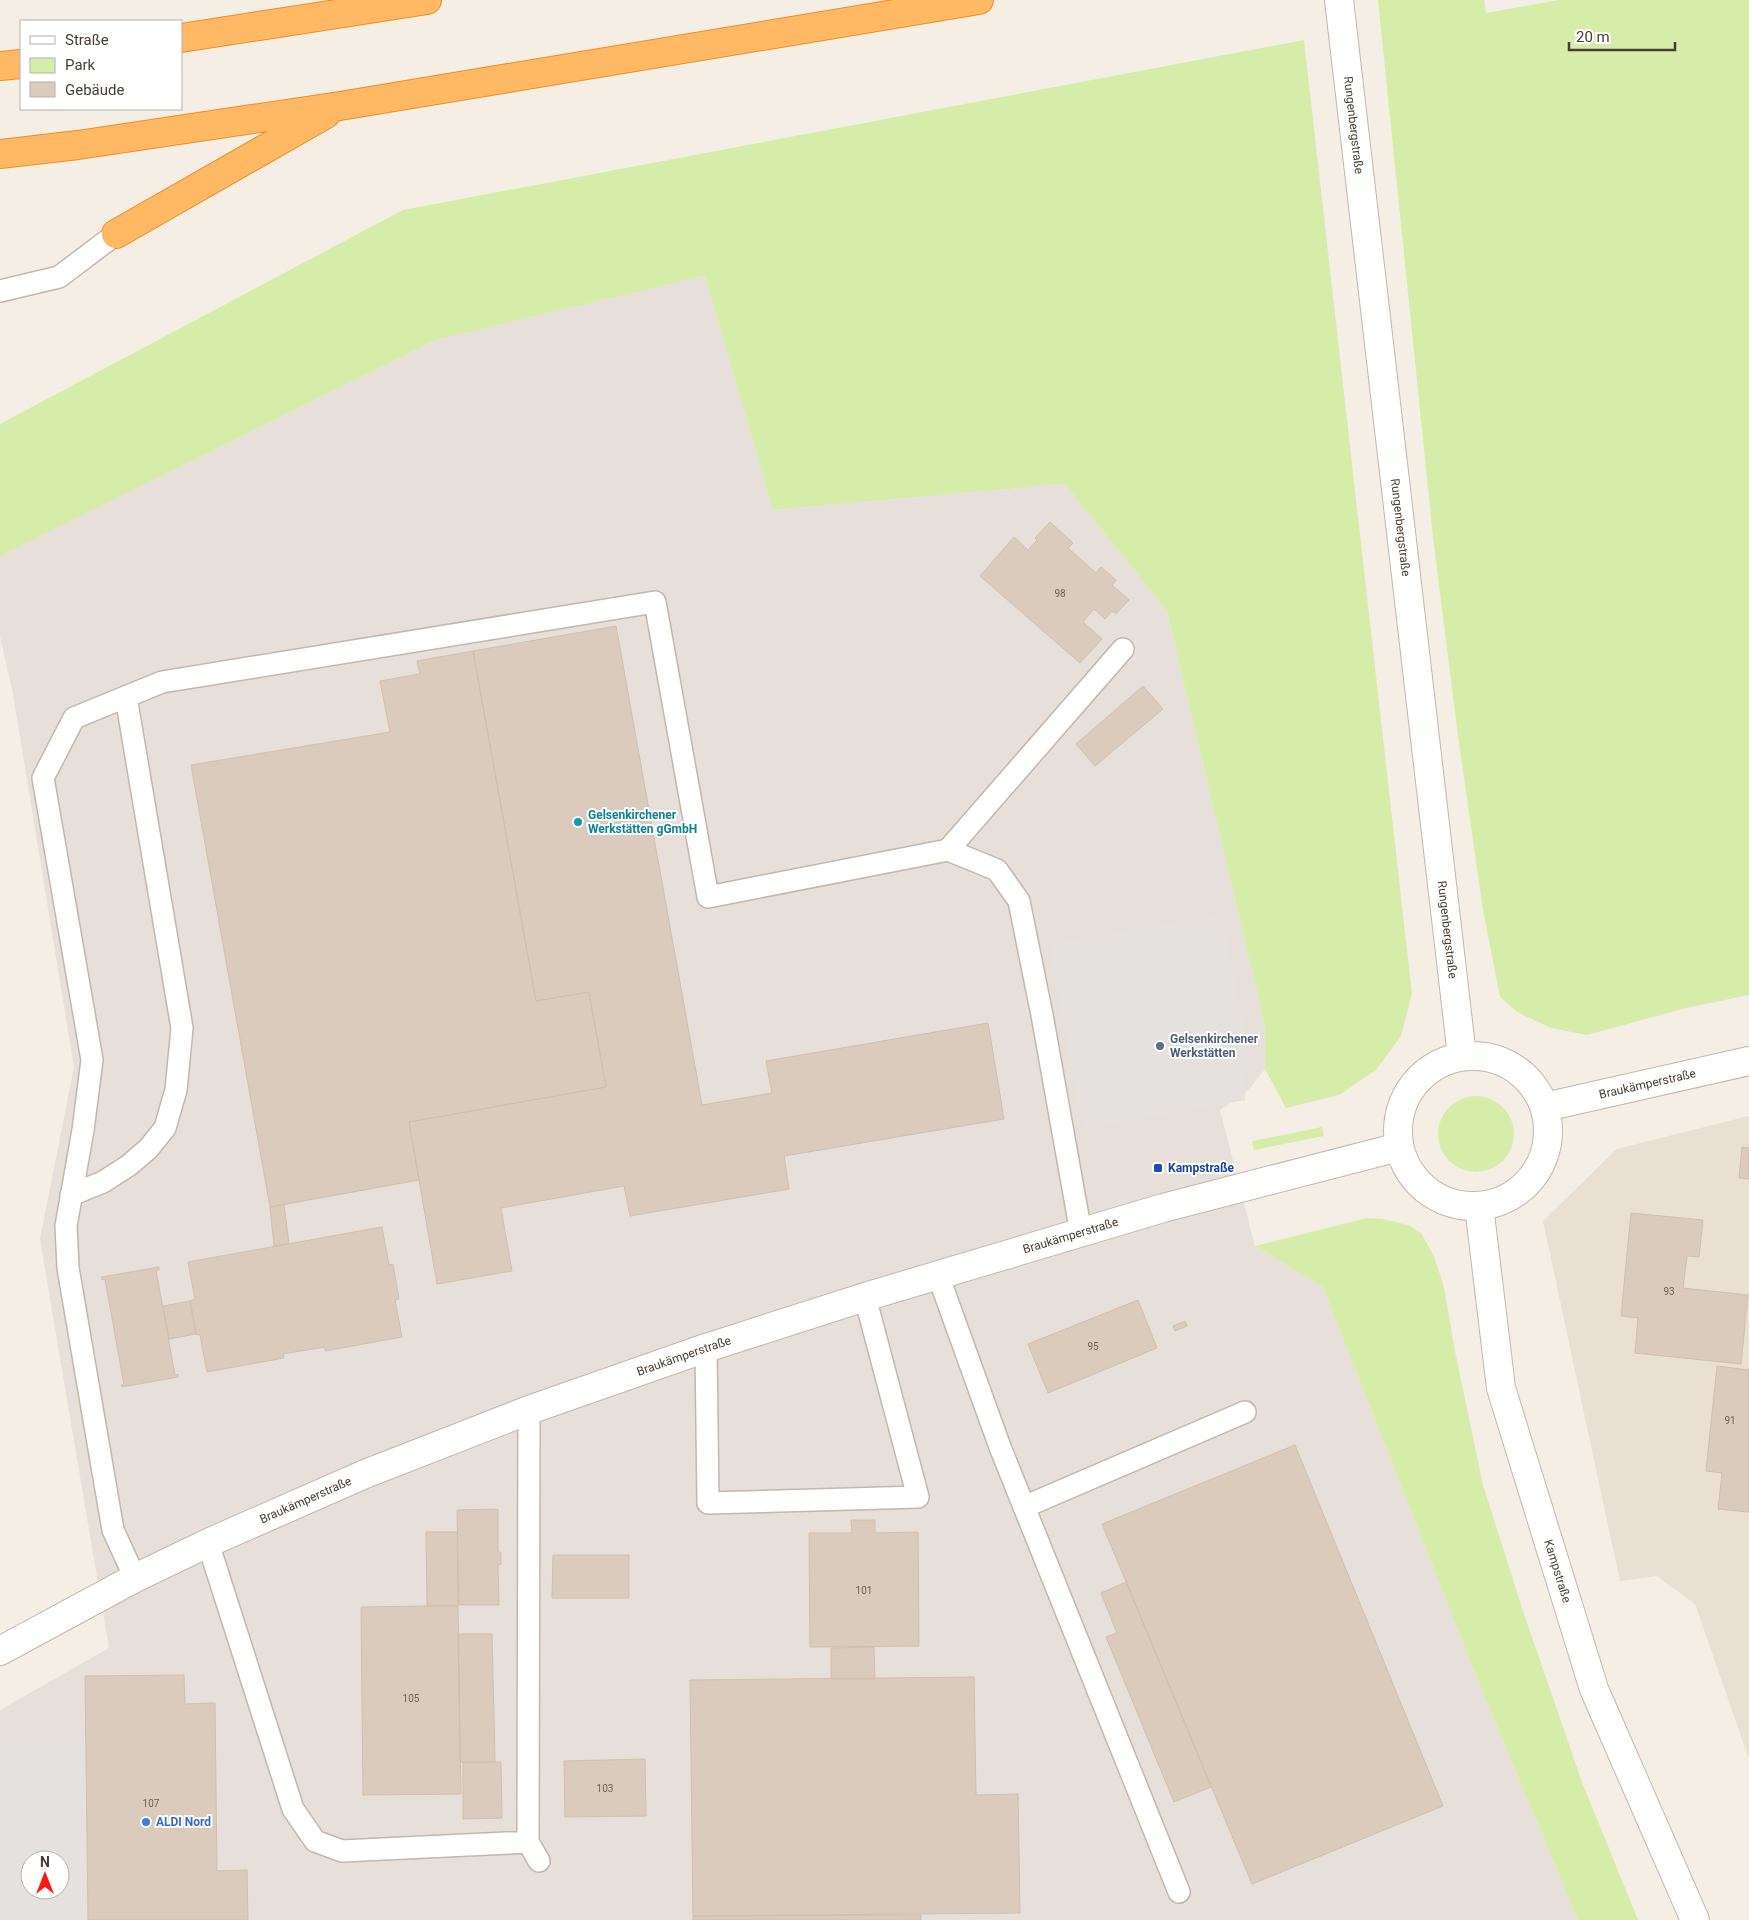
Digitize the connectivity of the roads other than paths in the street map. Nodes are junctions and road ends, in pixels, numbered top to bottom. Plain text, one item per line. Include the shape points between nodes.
1 (427, 0) edge
2 (979, 0) edge
3 (1339, 0) edge
4 (182, 38) edge
5 (20, 64) edge
6 (0, 66) edge
7 (340, 106) junction
8 (0, 154) edge
9 (116, 234) joint
10 (0, 291) edge
11 (1124, 649) dead end
12 (126, 697) junction
13 (948, 850) junction
14 (1462, 1056) junction
15 (1749, 1061) edge
16 (1545, 1107) junction
17 (1399, 1147) junction
18 (72, 1195) junction
19 (1479, 1206) junction
20 (1081, 1233) junction
21 (938, 1276) junction
22 (865, 1297) junction
23 (706, 1348) junction
24 (530, 1410) junction
25 (1245, 1412) dead end
26 (1024, 1507) junction
27 (208, 1544) junction
28 (135, 1578) junction
29 (0, 1652) edge
30 (528, 1842) junction
31 (539, 1861) dead end
32 (1179, 1892) dead end
33 (1695, 1920) edge

1 - 4 highway
2 - 7 highway
3 - 14 street, Rungenbergstraße
5 - 6 highway
7 - 8 highway
7 - 9 highway
9 - 10 lane via 59,278
11 - 13 lane
12 - 13 lane via 162,682 655,602 708,896
12 - 18 lane via 74,718 43,778 92,1060
12 - 18 lane via 182,1028 176,1090 165,1128 148,1148 103,1182
13 - 20 lane via 997,870 1019,901
14 - 16 street via 1487,1056 1520,1071 1533,1084
14 - 17 street via 1433,1067 1408,1092 1399,1116
15 - 16 street, Braukämperstraße
16 - 19 street via 1548,1144 1542,1162 1528,1184 1504,1200
17 - 19 street via 1409,1171 1421,1186 1450,1202
17 - 20 street, Braukämperstraße via 1163,1208
18 - 28 lane via 66,1226 68,1268 113,1530
19 - 33 street, Kampstraße via 1501,1388 1594,1689
20 - 21 street, Braukämperstraße
21 - 22 street, Braukämperstraße
21 - 26 lane
22 - 23 street, Braukämperstraße
22 - 23 lane via 918,1497 708,1503
23 - 24 street, Braukämperstraße
24 - 27 street, Braukämperstraße via 365,1474
24 - 30 lane
25 - 26 lane
26 - 32 lane
27 - 28 street, Braukämperstraße
27 - 30 lane via 293,1809 315,1841 342,1851
28 - 29 street, Braukämperstraße
30 - 31 lane

